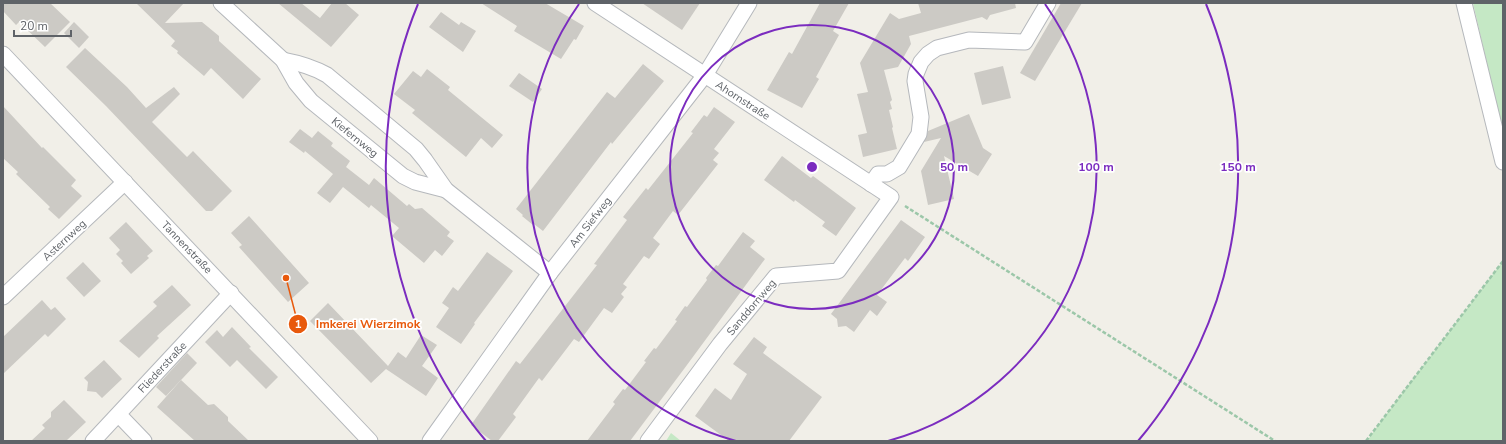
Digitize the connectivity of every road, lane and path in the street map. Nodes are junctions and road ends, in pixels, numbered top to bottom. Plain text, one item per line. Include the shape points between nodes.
1 (221, 3) edge
2 (595, 3) edge
3 (749, 3) edge
4 (1048, 3) edge
5 (1464, 3) edge
6 (3, 54) edge
7 (283, 60) junction
8 (705, 75) junction
9 (1503, 162) edge
10 (125, 182) junction
11 (872, 184) junction
12 (446, 190) junction
13 (891, 197) junction
14 (1503, 261) edge
15 (550, 272) junction
16 (231, 293) junction
17 (3, 297) edge
18 (118, 415) junction
19 (93, 441) edge
20 (144, 441) edge
21 (370, 441) edge
22 (430, 441) edge
23 (648, 441) edge
24 (1275, 441) edge
25 (1366, 441) edge

1 - 7 street, Kiefernweg
2 - 8 street, Ahornstraße
3 - 8 street, Am Siefweg
4 - 11 street via 1024,42 969,40 937,48 923,58 915,81 921,117 918,137 899,167 886,174 878,174
5 - 9 street
6 - 10 street, Tannenstraße
7 - 12 street, Kiefernweg via 304,64 327,75 416,149
7 - 12 street, Kiefernweg via 296,83 311,101 398,173 415,182
8 - 11 street, Ahornstraße
8 - 15 street, Am Siefweg
10 - 16 street, Tannenstraße
10 - 17 street, Asternweg
11 - 13 street, Ahornstraße
12 - 15 street, Kiefernweg
13 - 23 street, Sanddornweg via 838,271 776,276 720,344
13 - 24 path
14 - 25 path
15 - 22 street, Am Siefweg
16 - 18 street, Fliederstraße
16 - 21 street, Tannenstraße
18 - 19 street, Fliederstraße
18 - 20 street

